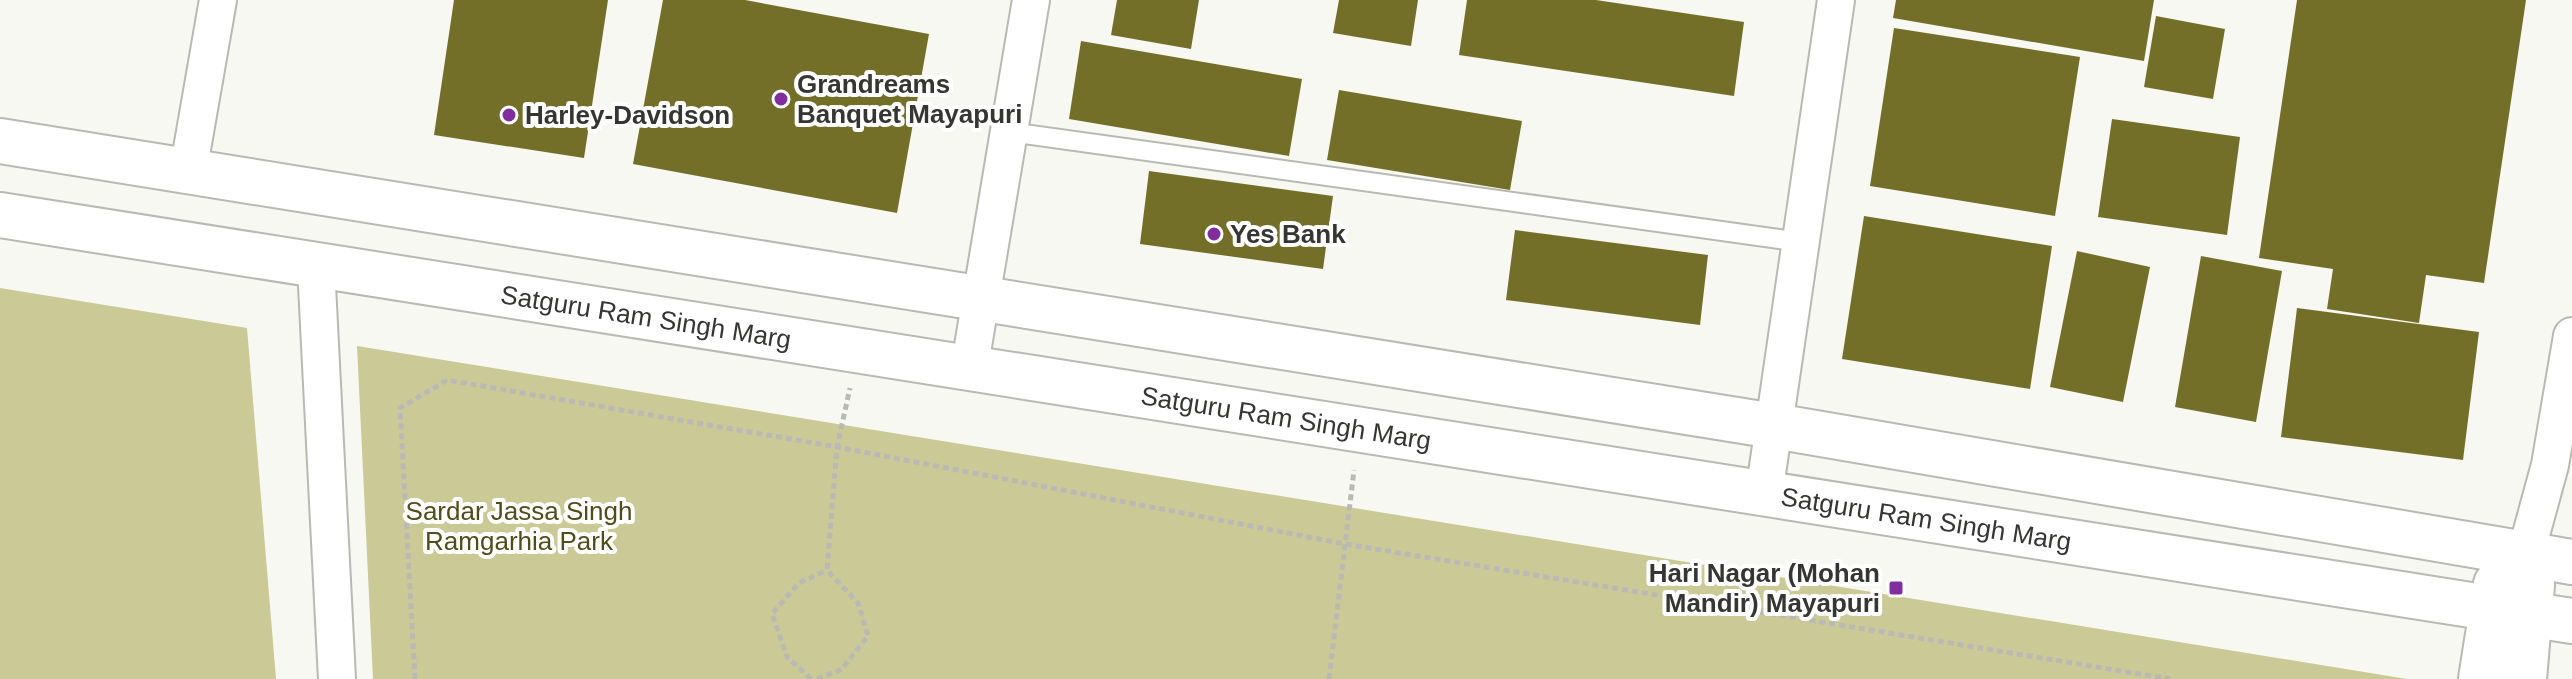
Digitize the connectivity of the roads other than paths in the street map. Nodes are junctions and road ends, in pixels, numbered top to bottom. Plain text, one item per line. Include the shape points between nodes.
1 (218, 0) edge
2 (1031, 0) edge
3 (1836, 0) edge
4 (1010, 132) junction
5 (0, 141) edge
6 (188, 172) junction
7 (0, 215) edge
8 (1801, 242) junction
9 (316, 266) junction
10 (983, 301) junction
11 (2572, 336) edge
12 (969, 370) junction
13 (1774, 426) junction
14 (1764, 494) junction
15 (2535, 555) edge
16 (2511, 612) junction
17 (2572, 621) edge
18 (337, 679) edge
19 (2481, 679) edge
20 (2524, 679) edge

1 - 6 street
2 - 4 street
3 - 8 street
4 - 8 lane
4 - 10 street
5 - 6 main road
6 - 10 main road
7 - 9 main road, Satguru Ram Singh Marg
8 - 13 street
9 - 12 main road, Satguru Ram Singh Marg
9 - 18 street
10 - 12 street
10 - 13 main road
11 - 15 street
12 - 14 main road, Satguru Ram Singh Marg
13 - 14 street
13 - 15 main road
14 - 16 main road, Satguru Ram Singh Marg
15 - 16 main road
16 - 17 main road, Satguru Ram Singh Marg
16 - 19 main road
16 - 20 main road

